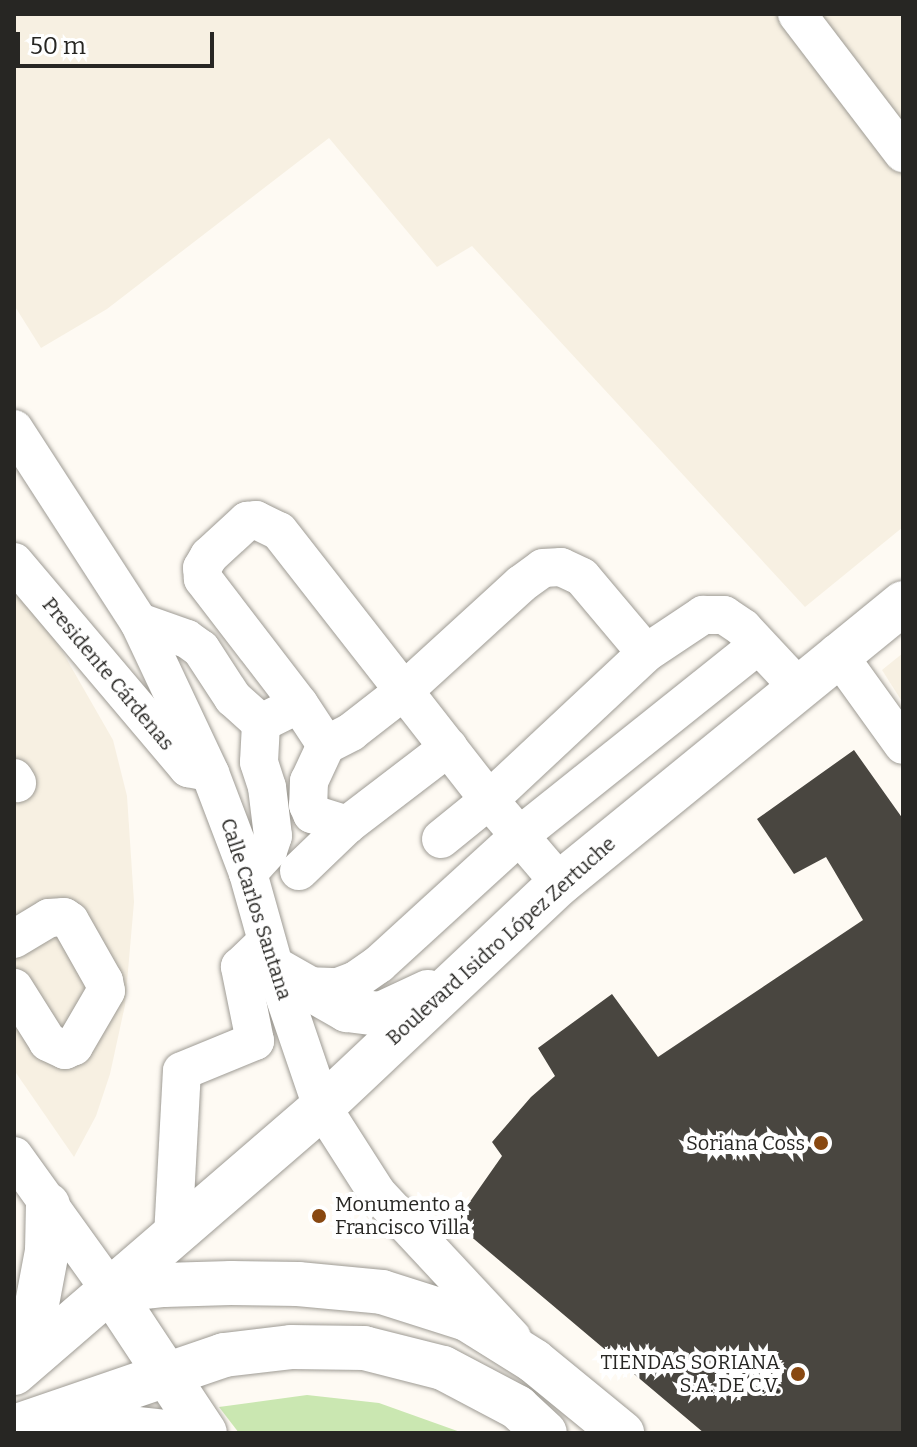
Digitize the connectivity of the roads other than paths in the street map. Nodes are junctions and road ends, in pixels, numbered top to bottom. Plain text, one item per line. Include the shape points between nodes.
1 (797, 14) edge
2 (903, 153) edge
3 (14, 429) edge
4 (14, 562) edge
5 (903, 603) edge
6 (139, 622) junction
7 (757, 646) junction
8 (646, 653) junction
9 (837, 653) junction
10 (797, 686) junction
11 (405, 690) junction
12 (299, 704) junction
13 (261, 723) junction
14 (326, 745) junction
15 (903, 745) edge
16 (449, 747) junction
17 (210, 773) junction
18 (489, 800) junction
19 (347, 825) junction
20 (519, 836) junction
21 (441, 839) dead end
22 (299, 871) dead end
23 (248, 873) junction
24 (560, 883) junction
25 (14, 939) edge
26 (282, 966) junction
27 (452, 981) junction
28 (14, 988) edge
29 (322, 1107) junction
30 (14, 1156) edge
31 (48, 1205) junction
32 (173, 1236) junction
33 (111, 1291) junction
34 (534, 1361) junction
35 (25, 1362) edge
36 (168, 1373) junction
37 (18, 1427) edge
38 (176, 1433) edge
39 (205, 1433) edge
40 (545, 1433) edge
41 (622, 1433) edge

1 - 2 street
3 - 6 street, Calle Carlos Santana
4 - 17 street, Presidente Cárdenas via 188,768
5 - 9 main road, Boulevard Isidro López Zertuche
6 - 13 street via 201,649 233,698
6 - 17 street, Calle Carlos Santana
7 - 8 street via 724,615 703,615
7 - 10 street
7 - 20 street
8 - 11 street via 582,577 561,567 543,568
8 - 18 street
9 - 10 main road, Boulevard Isidro López Zertuche
9 - 15 street
10 - 24 main road, Boulevard Isidro López Zertuche
11 - 12 street via 279,531 247,521 209,556 203,579
11 - 14 street
11 - 16 street
12 - 13 street
12 - 14 street
13 - 23 street via 259,762 273,836 268,851
14 - 19 street via 309,781 308,805 312,814
16 - 18 street
16 - 19 street
17 - 23 street, Calle Carlos Santana
18 - 20 street
18 - 21 street
19 - 22 street
20 - 24 street
20 - 26 street via 356,980 338,987
23 - 26 street, Calle Carlos Santana
24 - 27 main road, Boulevard Isidro López Zertuche
25 - 28 street via 49,918 70,921 106,991 74,1046 65,1050 48,1042
26 - 27 main road via 347,1010 381,1014
26 - 29 street, Calle Carlos Santana
26 - 32 street via 240,967 255,1041 182,1071
27 - 29 main road, Boulevard Isidro López Zertuche
29 - 32 main road, Boulevard Isidro López Zertuche
29 - 34 street, Calle Carlos Santana via 377,1193
30 - 31 street
31 - 33 street
31 - 35 main road via 47,1251
32 - 33 main road, Boulevard Isidro López Zertuche
33 - 34 main road via 244,1283 382,1292 467,1319
33 - 35 main road, Boulevard Isidro López Zertuche
33 - 36 main road
34 - 41 main road
36 - 37 main road
36 - 39 main road
36 - 40 main road via 224,1355 291,1347 364,1348 443,1368 517,1407
37 - 38 main road via 84,1423

